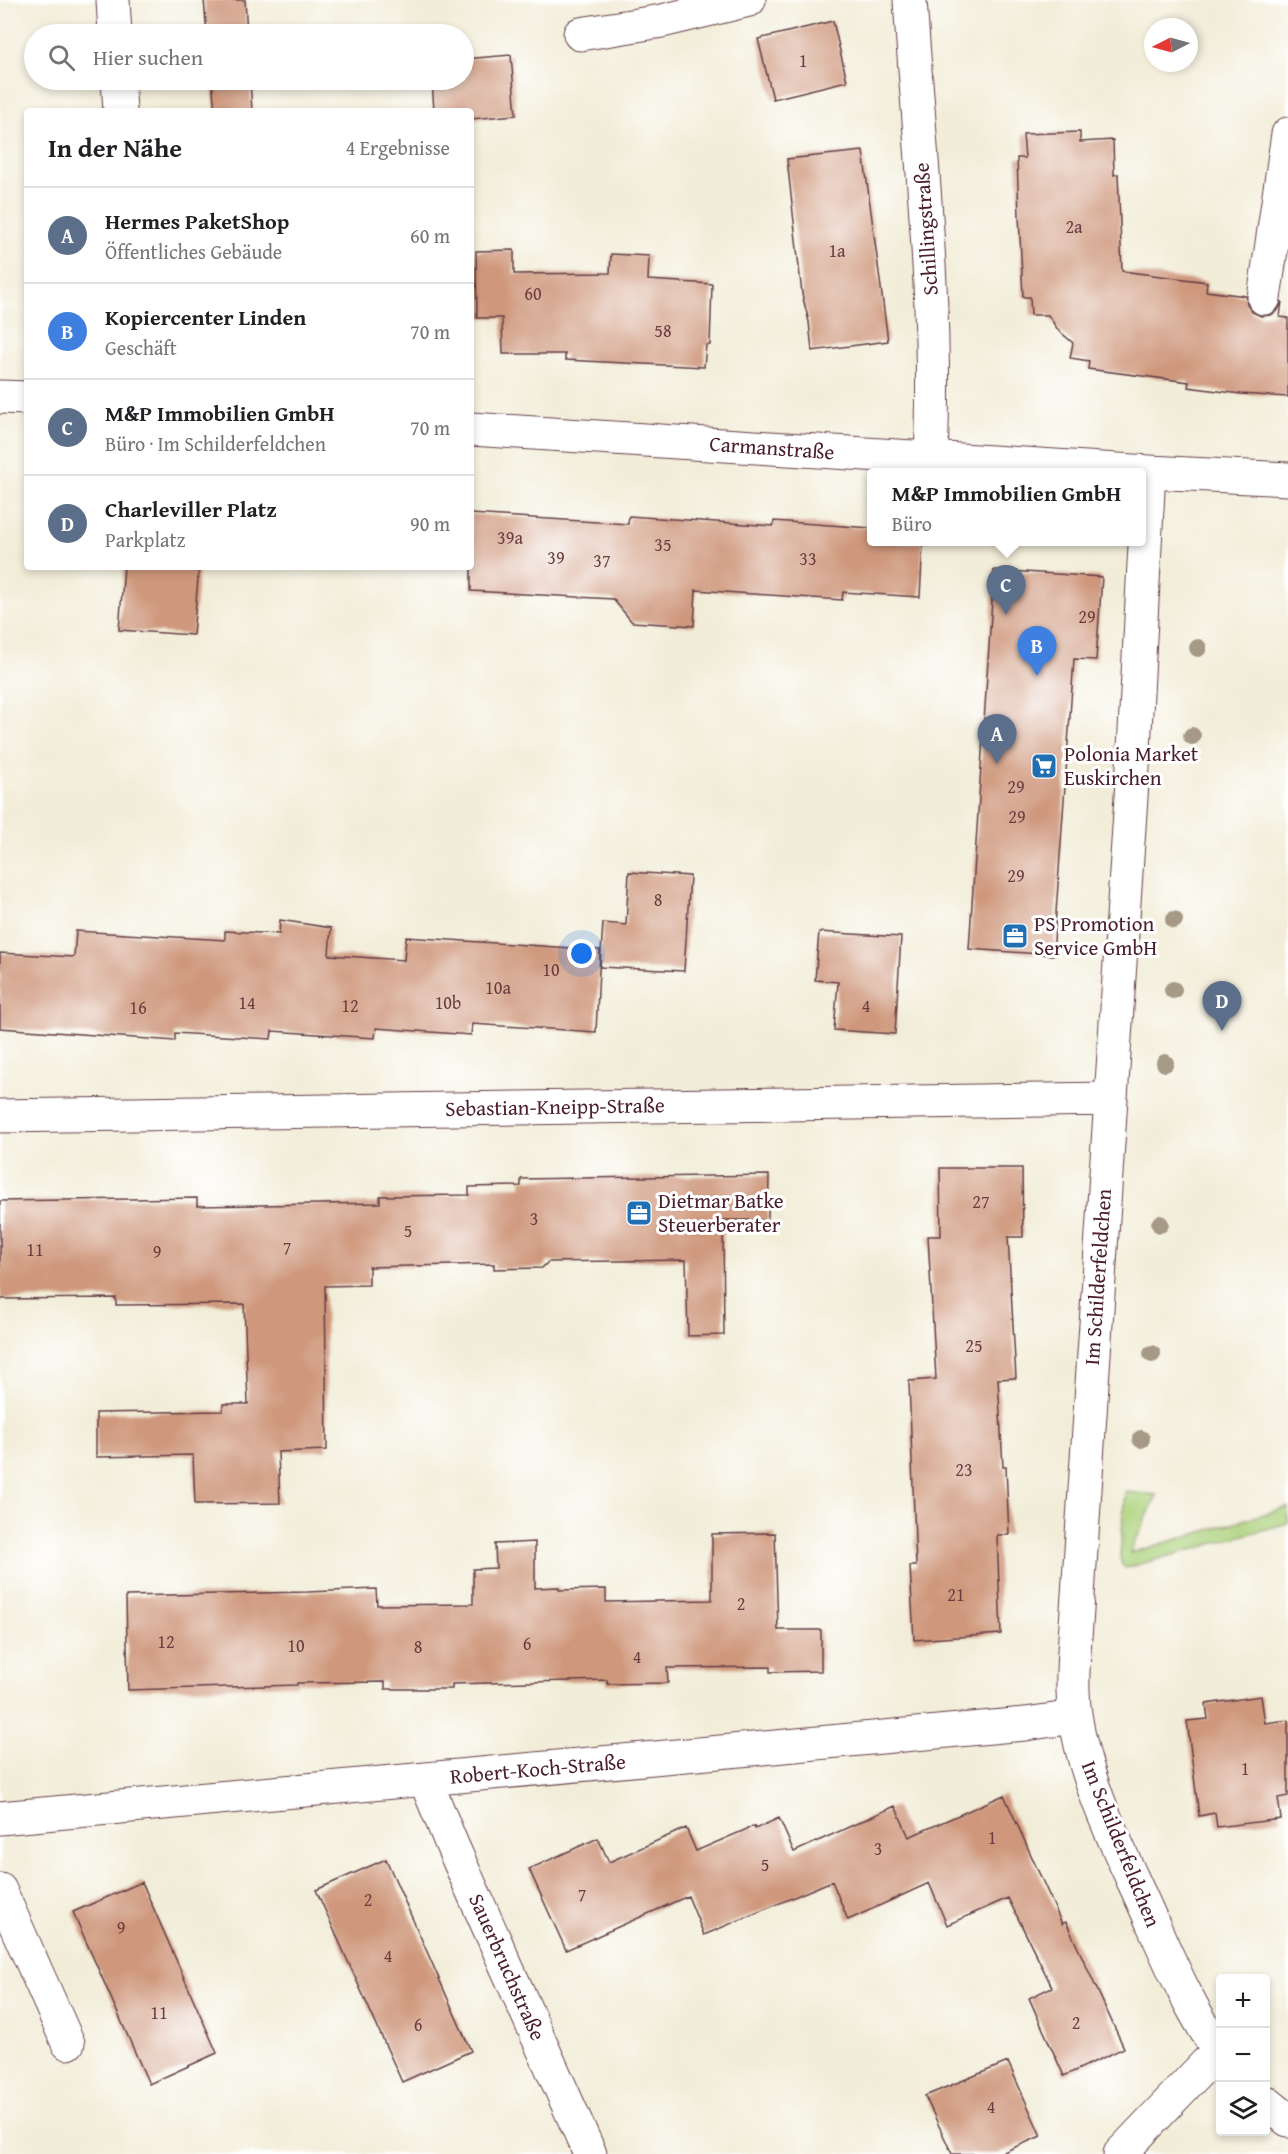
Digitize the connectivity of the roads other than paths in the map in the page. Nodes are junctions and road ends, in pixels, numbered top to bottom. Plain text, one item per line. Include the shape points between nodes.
1 (113, 0) edge
2 (749, 0) edge
3 (910, 0) edge
4 (115, 24) edge
5 (580, 34) dead end
6 (119, 90) edge
7 (120, 108) edge
8 (1288, 134) edge
9 (1264, 298) dead end
10 (0, 397) edge
11 (24, 399) edge
12 (474, 429) edge
13 (931, 458) junction
14 (1087, 468) edge
15 (1146, 472) edge
16 (1149, 472) junction
17 (1288, 479) edge
18 (1146, 524) edge
19 (1145, 546) edge
20 (1110, 1099) junction
21 (0, 1116) edge
22 (1076, 1717) junction
23 (425, 1779) junction
24 (0, 1818) edge
25 (0, 1890) edge
26 (68, 2043) dead end
27 (1216, 2044) edge
28 (1216, 2055) edge
29 (1270, 2105) edge
30 (1288, 2120) edge
31 (590, 2154) edge
32 (1120, 2154) edge

1 - 4 street
2 - 5 street via 662,21
3 - 13 street, Schillingstraße via 931,302
6 - 7 street
8 - 9 street
10 - 11 street
12 - 13 street, Carmanstraße
13 - 14 street, Carmanstraße
15 - 16 street, Carmanstraße
16 - 17 street, Carmanstraße
16 - 18 street, Im Schilderfeldchen
19 - 20 street, Im Schilderfeldchen
20 - 21 street, Sebastian-Kneipp-Straße
20 - 22 street, Im Schilderfeldchen via 1073,1672
22 - 23 street, Robert-Koch-Straße
22 - 27 street, Im Schilderfeldchen via 1103,1810 1165,1950
23 - 24 street, Robert-Koch-Straße
23 - 31 street, Sauerbruchstraße
25 - 26 street
28 - 32 street
29 - 30 street

